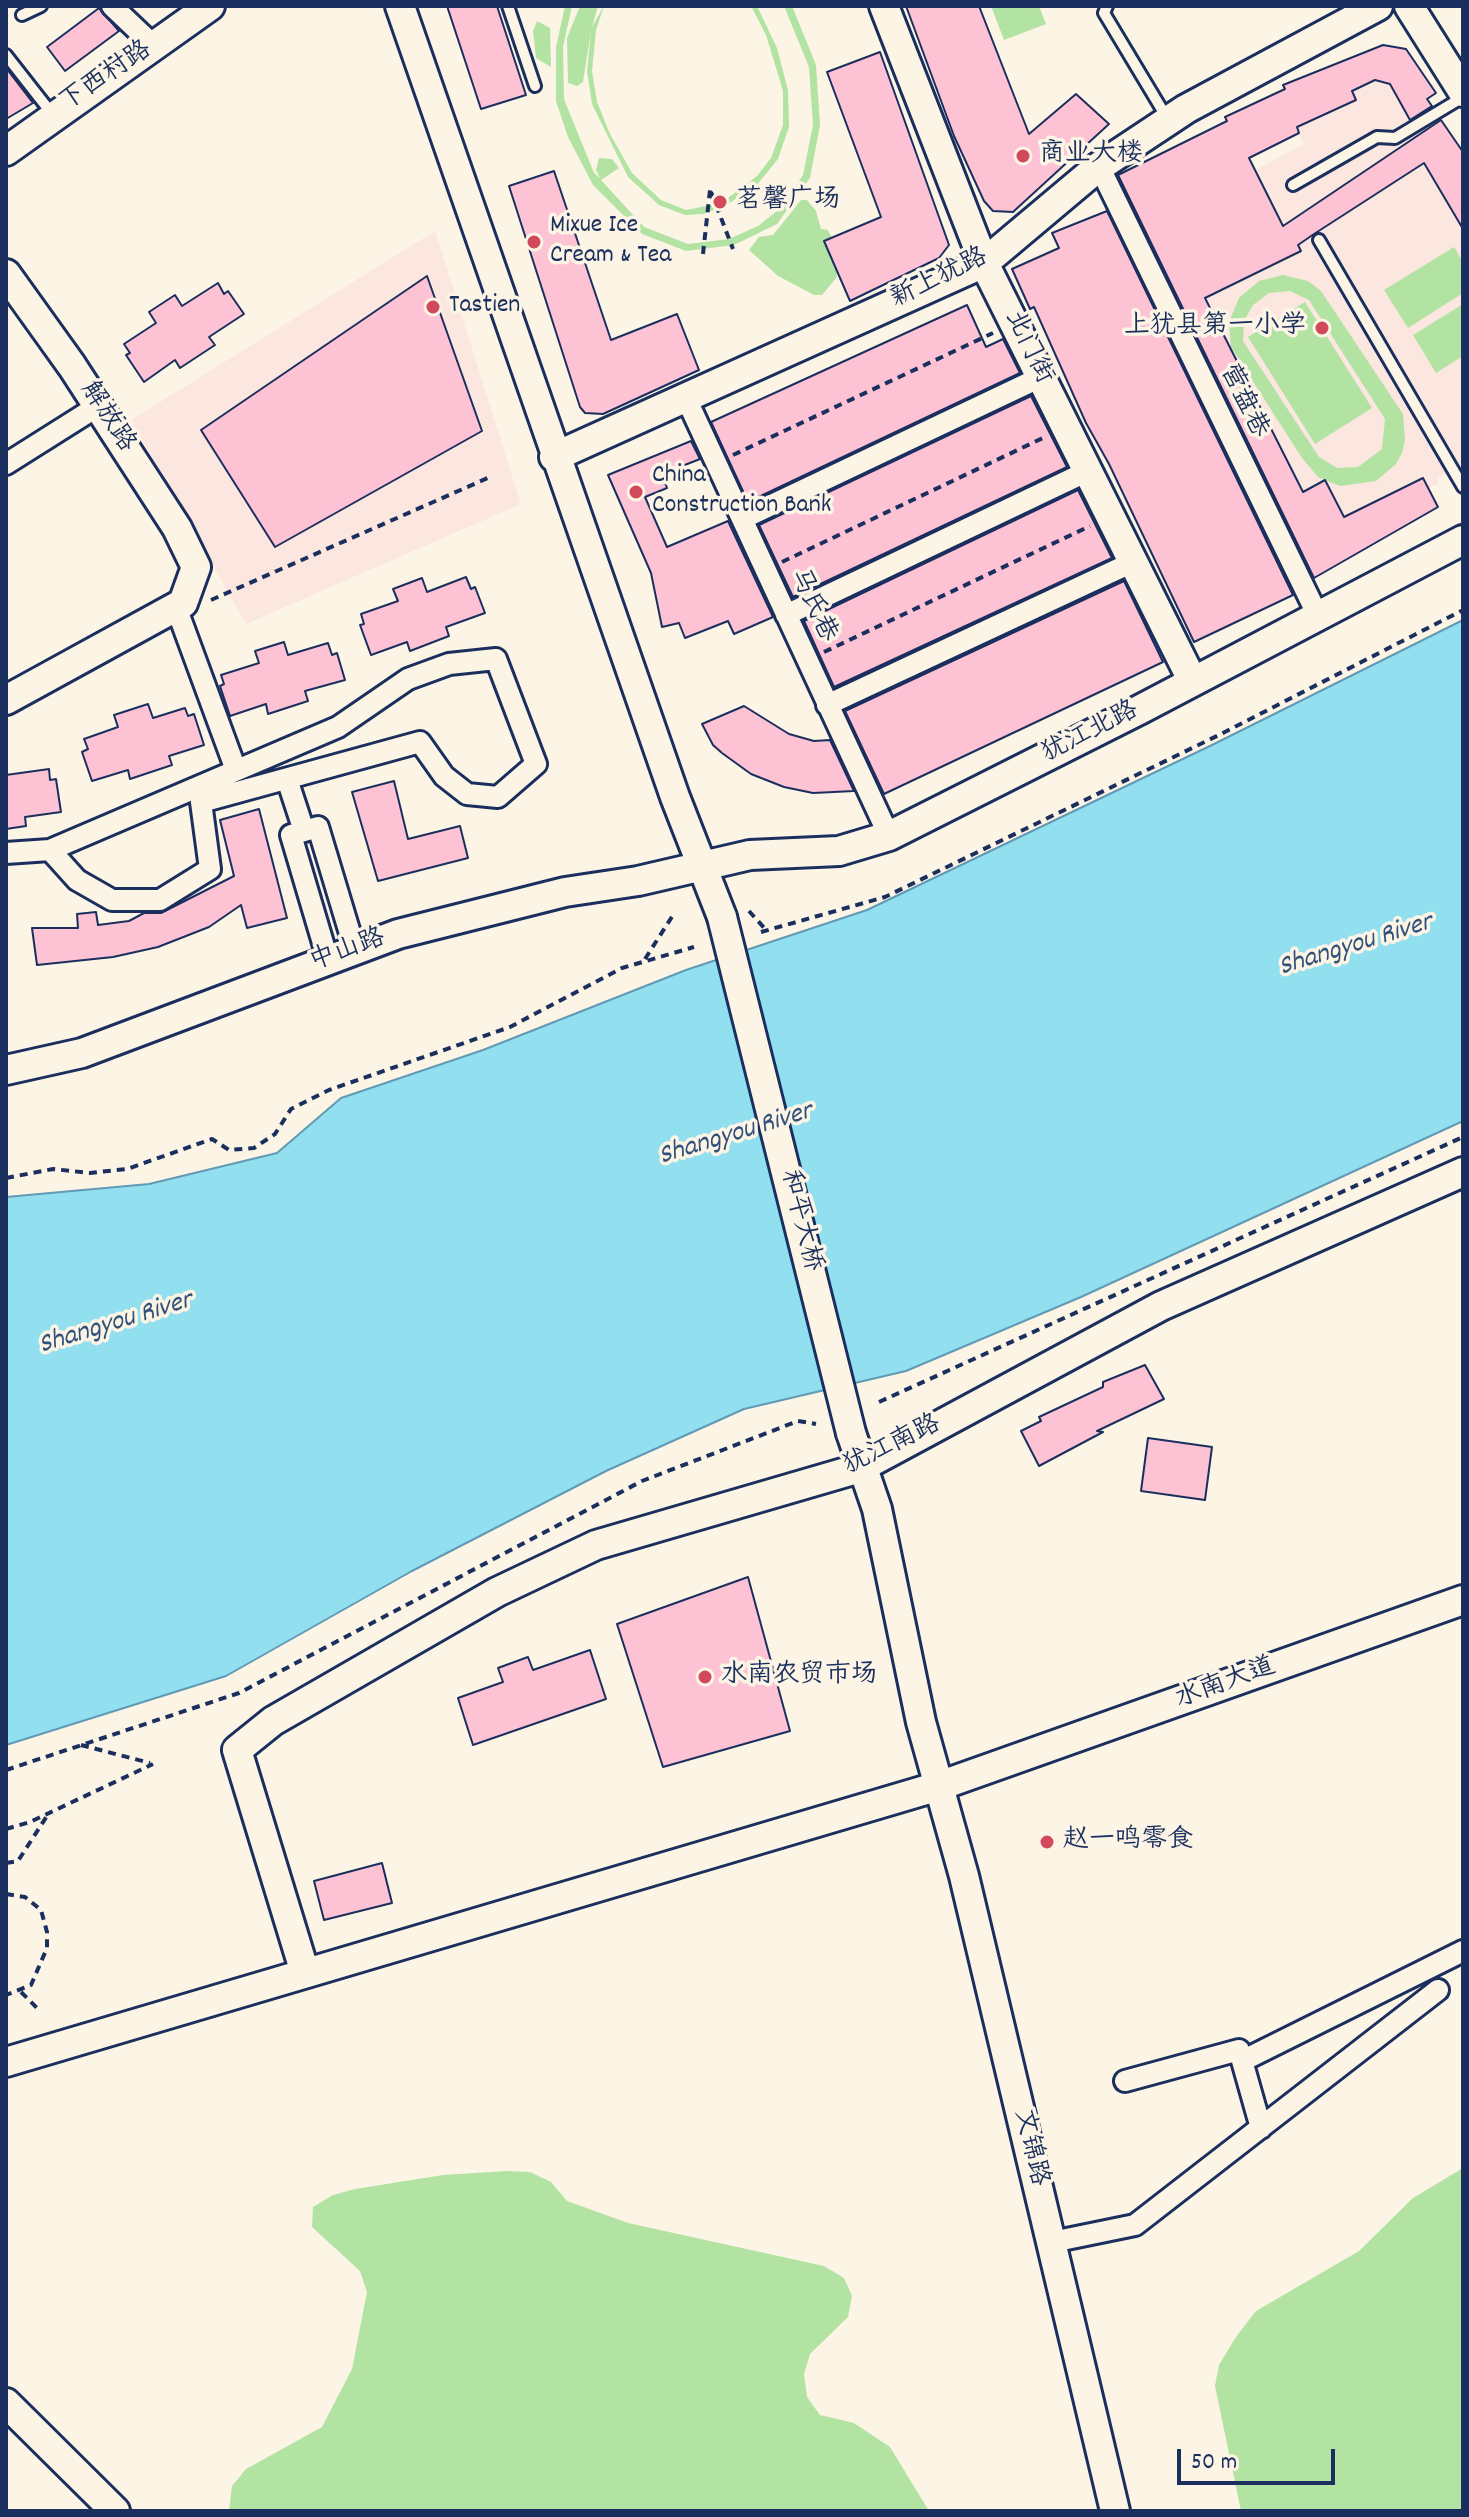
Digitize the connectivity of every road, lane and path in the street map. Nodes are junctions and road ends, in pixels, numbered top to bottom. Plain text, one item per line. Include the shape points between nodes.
1 (41, 6) edge
2 (112, 6) edge
3 (210, 6) edge
4 (400, 6) edge
5 (508, 6) edge
6 (884, 6) edge
7 (1107, 6) edge
8 (1378, 6) edge
9 (1409, 6) edge
10 (22, 15) dead end
11 (154, 46) junction
12 (6, 55) edge
13 (535, 86) dead end
14 (1463, 94) edge
15 (53, 115) junction
16 (1168, 121) junction
17 (6, 151) edge
18 (1099, 166) junction
19 (1293, 185) dead end
20 (1319, 240) dead end
21 (733, 249) dead end
22 (703, 254) dead end
23 (984, 263) junction
24 (6, 274) edge
25 (1014, 324) junction
26 (1041, 377) junction
27 (686, 398) junction
28 (98, 406) junction
29 (1066, 427) junction
30 (554, 457) junction
31 (716, 463) junction
32 (6, 464) edge
33 (1088, 471) junction
34 (490, 477) dead end
35 (1463, 487) edge
36 (1110, 516) junction
37 (742, 519) junction
38 (1463, 540) edge
39 (1133, 562) junction
40 (765, 570) junction
41 (205, 602) dead end
42 (176, 607) junction
43 (1463, 610) edge
44 (786, 615) junction
45 (1318, 616) junction
46 (807, 660) junction
47 (1192, 680) junction
48 (6, 700) edge
49 (827, 705) junction
50 (236, 770) junction
51 (287, 779) junction
52 (304, 831) junction
53 (889, 836) junction
54 (50, 850) junction
55 (6, 853) edge
56 (700, 867) junction
57 (675, 912) dead end
58 (736, 914) junction
59 (767, 931) junction
60 (761, 932) dead end
61 (694, 947) dead end
62 (355, 950) junction
63 (328, 960) junction
64 (644, 961) junction
65 (6, 1070) edge
66 (1463, 1137) edge
67 (1463, 1172) edge
68 (6, 1178) edge
69 (879, 1402) dead end
70 (816, 1424) dead end
71 (860, 1468) junction
72 (1463, 1600) edge
73 (81, 1745) junction
74 (6, 1770) edge
75 (939, 1786) junction
76 (49, 1813) junction
77 (6, 1829) edge
78 (6, 1863) edge
79 (6, 1894) edge
80 (1463, 1951) edge
81 (305, 1973) junction
82 (1438, 1990) dead end
83 (21, 1992) junction
84 (6, 1995) edge
85 (40, 2011) dead end
86 (1242, 2061) junction
87 (8, 2062) edge
88 (1125, 2081) dead end
89 (1261, 2128) junction
90 (1052, 2242) junction
91 (6, 2403) edge
92 (115, 2511) edge
93 (1115, 2511) edge

1 - 10 lane
2 - 11 street
3 - 11 street, 下西村路
4 - 30 street, 和平大桥
5 - 13 lane
6 - 23 street, 北门街
7 - 16 lane via 1104,13
8 - 16 street, 新上犹路
9 - 14 street
11 - 15 street, 下西村路
12 - 15 lane
14 - 19 lane via 1395,138 1377,137
15 - 17 street, 下西村路
16 - 18 street, 新上犹路
18 - 23 street, 新上犹路
18 - 45 street, 营盘巷
20 - 35 lane
21 - 22 path via 710,190
23 - 25 street, 北门街
23 - 27 street, 新上犹路
24 - 28 street, 解放路
25 - 26 street, 北门街
25 - 31 path
26 - 29 street, 北门街
26 - 37 street
27 - 30 street, 新上犹路
27 - 31 street, 马氏巷
28 - 32 street
28 - 42 street, 解放路 via 177,528 196,567 183,603
29 - 33 street, 北门街
29 - 40 path
30 - 56 street, 和平大桥
31 - 37 street, 马氏巷
33 - 36 street, 北门街
33 - 44 street
34 - 41 path
36 - 39 street, 北门街
36 - 46 path
37 - 40 street, 马氏巷
38 - 45 street, 犹江北路
39 - 47 street, 北门街
39 - 49 street
40 - 44 street, 马氏巷
42 - 48 street
42 - 50 street
43 - 59 path via 885,897
44 - 46 street, 马氏巷
45 - 47 street, 犹江北路
46 - 49 street, 马氏巷
47 - 53 street, 犹江北路
49 - 53 street, 马氏巷
50 - 51 street via 338,727 408,679 449,664 496,659 536,764 498,797 467,794 444,776 420,742
50 - 54 street
51 - 52 street
51 - 54 street via 201,802 210,869 160,900 112,900 77,880
52 - 62 street via 318,827
52 - 63 street via 291,835
53 - 56 street, 犹江北路 via 839,851 750,855
54 - 55 street
56 - 58 street, 和平大桥
56 - 62 street, 中山路 via 565,892
57 - 64 path
58 - 59 path
58 - 71 street, 和平大桥, bridge
59 - 60 path
61 - 64 path
62 - 63 street, 中山路
63 - 65 street, 中山路 via 82,1053
64 - 68 path via 510,1027 329,1090 291,1109 275,1134 254,1148 229,1150 212,1139 127,1169 53,1169
66 - 69 path
67 - 71 street, 犹江南路 via 1161,1306
70 - 73 path via 798,1421 642,1481 239,1693
71 - 75 street, 文锦路 via 877,1509
71 - 81 street, 犹江南路 via 596,1545 497,1592 273,1721 237,1750
72 - 75 street, 水南大道
73 - 74 path
73 - 76 path via 153,1764
75 - 81 street, 水南大道
75 - 90 street, 文锦路
76 - 77 path
76 - 78 path via 18,1861
79 - 83 path via 25,1897 41,1910 47,1932 42,1962 31,1985
80 - 86 street
81 - 87 street, 水南大道
82 - 89 street
83 - 84 path
83 - 85 path
86 - 88 street via 1239,2050
86 - 89 street
89 - 90 street via 1135,2225
90 - 93 street, 文锦路
91 - 92 street

